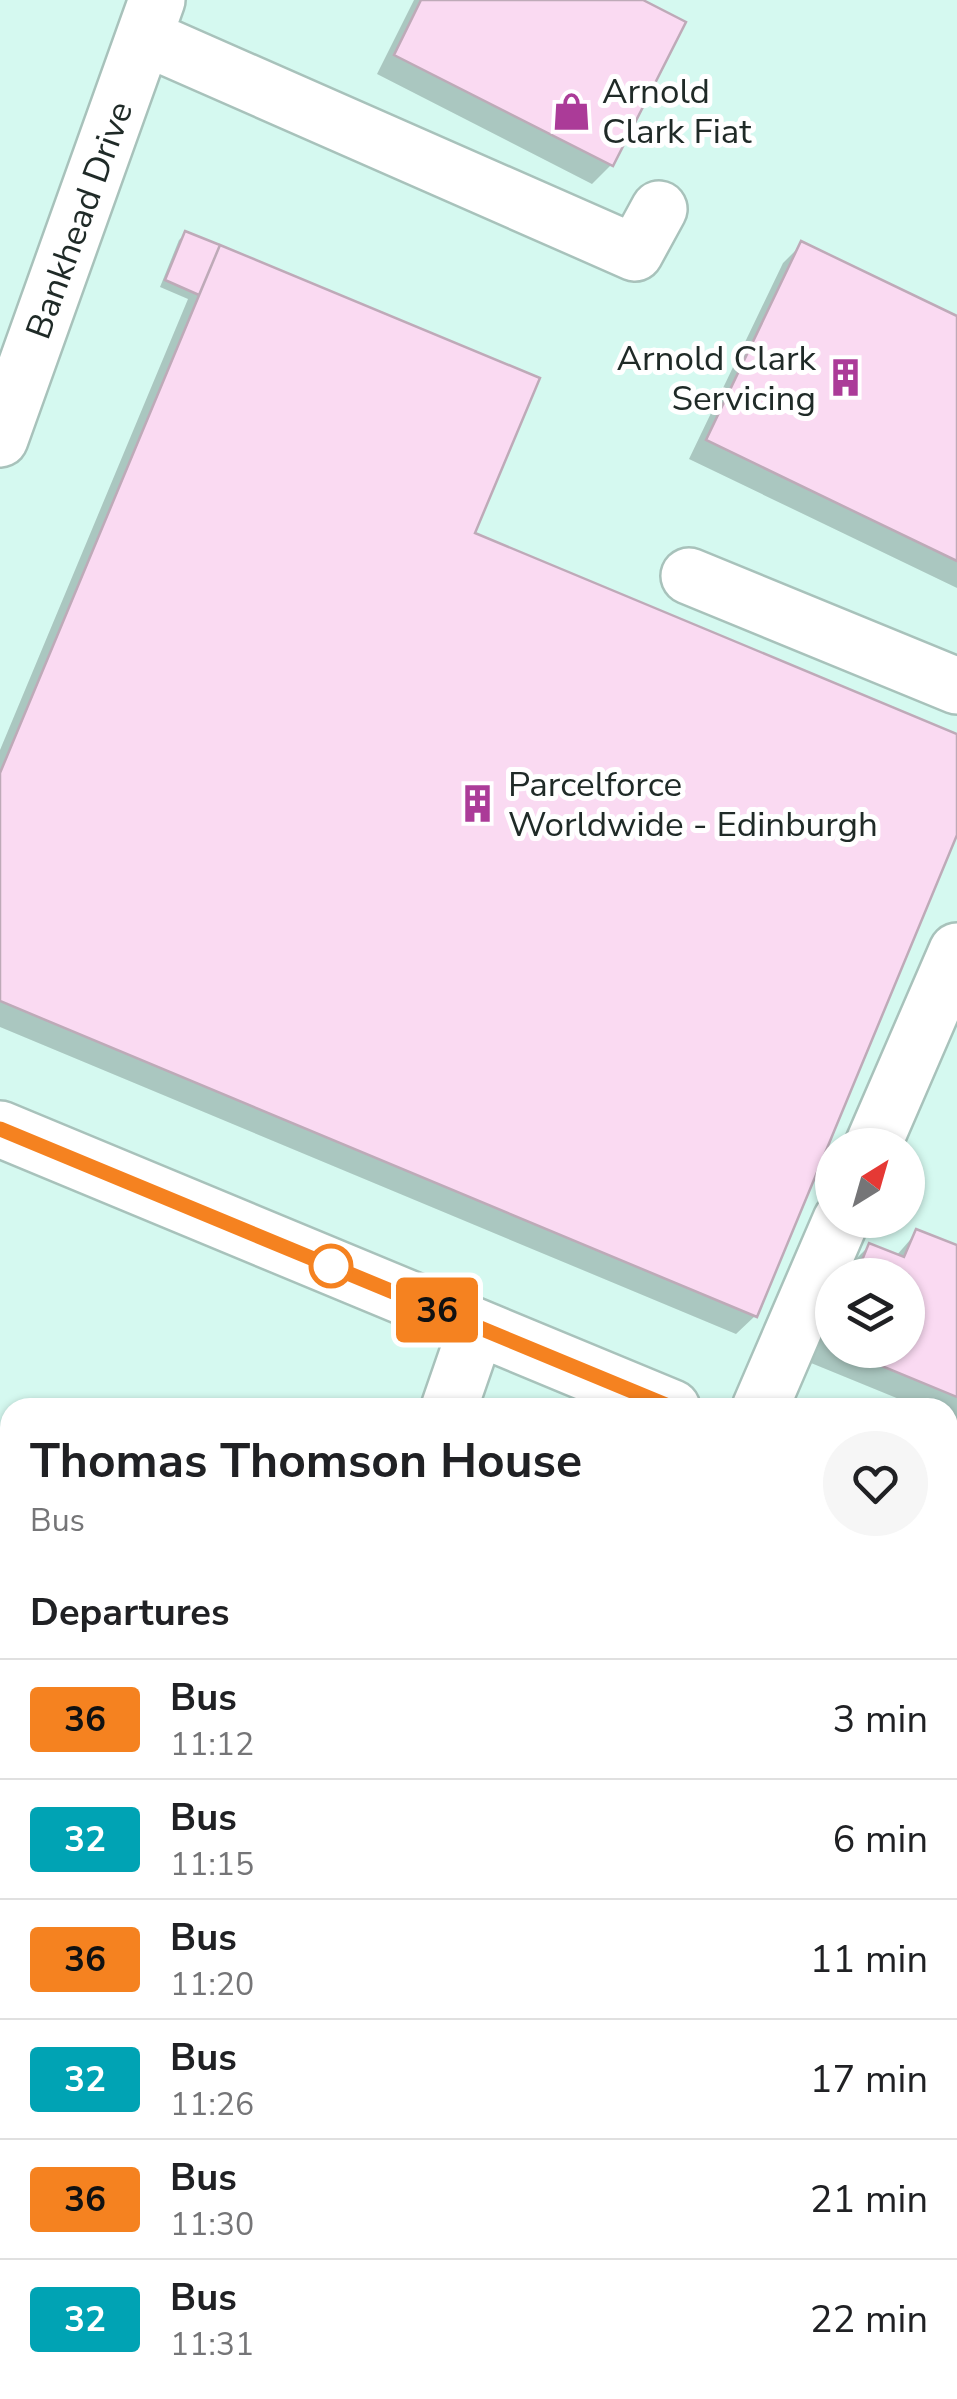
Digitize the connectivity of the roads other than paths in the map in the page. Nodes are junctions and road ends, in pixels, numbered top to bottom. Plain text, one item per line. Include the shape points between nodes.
1 (150, 18) edge
2 (660, 209) dead end
3 (0, 439) edge
4 (689, 576) dead end
5 (957, 686) edge
6 (957, 951) edge
7 (880, 1128) edge
8 (0, 1129) edge
9 (833, 1238) edge
10 (477, 1327) junction
11 (452, 1398) edge
12 (648, 1398) edge
13 (764, 1398) edge

1 - 2 street via 635,252
1 - 3 street, Bankhead Drive
4 - 5 street
6 - 7 street
8 - 10 street
9 - 13 street
10 - 11 street
10 - 12 street

